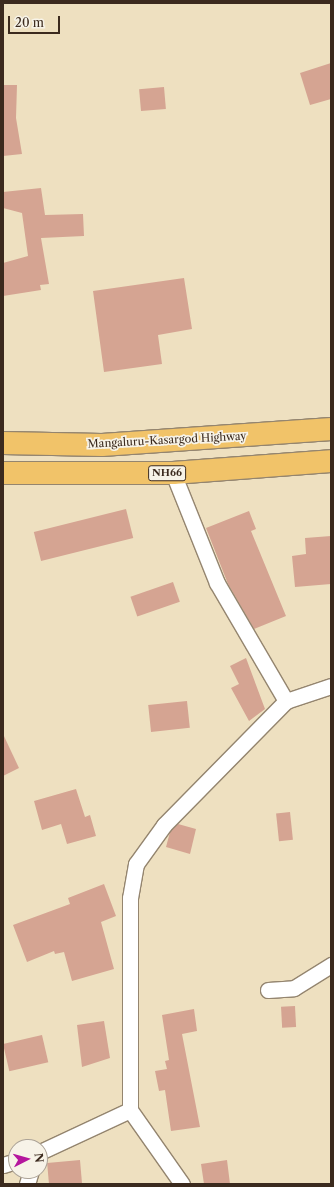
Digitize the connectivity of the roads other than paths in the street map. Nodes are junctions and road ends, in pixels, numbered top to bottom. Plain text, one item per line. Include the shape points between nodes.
1 (331, 429) edge
2 (3, 443) edge
3 (331, 461) edge
4 (3, 473) edge
5 (173, 473) junction
6 (331, 686) edge
7 (286, 700) junction
8 (331, 965) edge
9 (268, 990) dead end
10 (130, 1110) junction
11 (48, 1148) edge
12 (182, 1184) edge

1 - 2 highway, Mangaluru-Kasargod Highway via 102,445
3 - 5 highway, NH66
4 - 5 highway, NH66
5 - 7 street via 217,583
6 - 7 street
7 - 10 street via 164,825 136,864 130,898
8 - 9 street via 294,988
10 - 11 street
10 - 12 street

